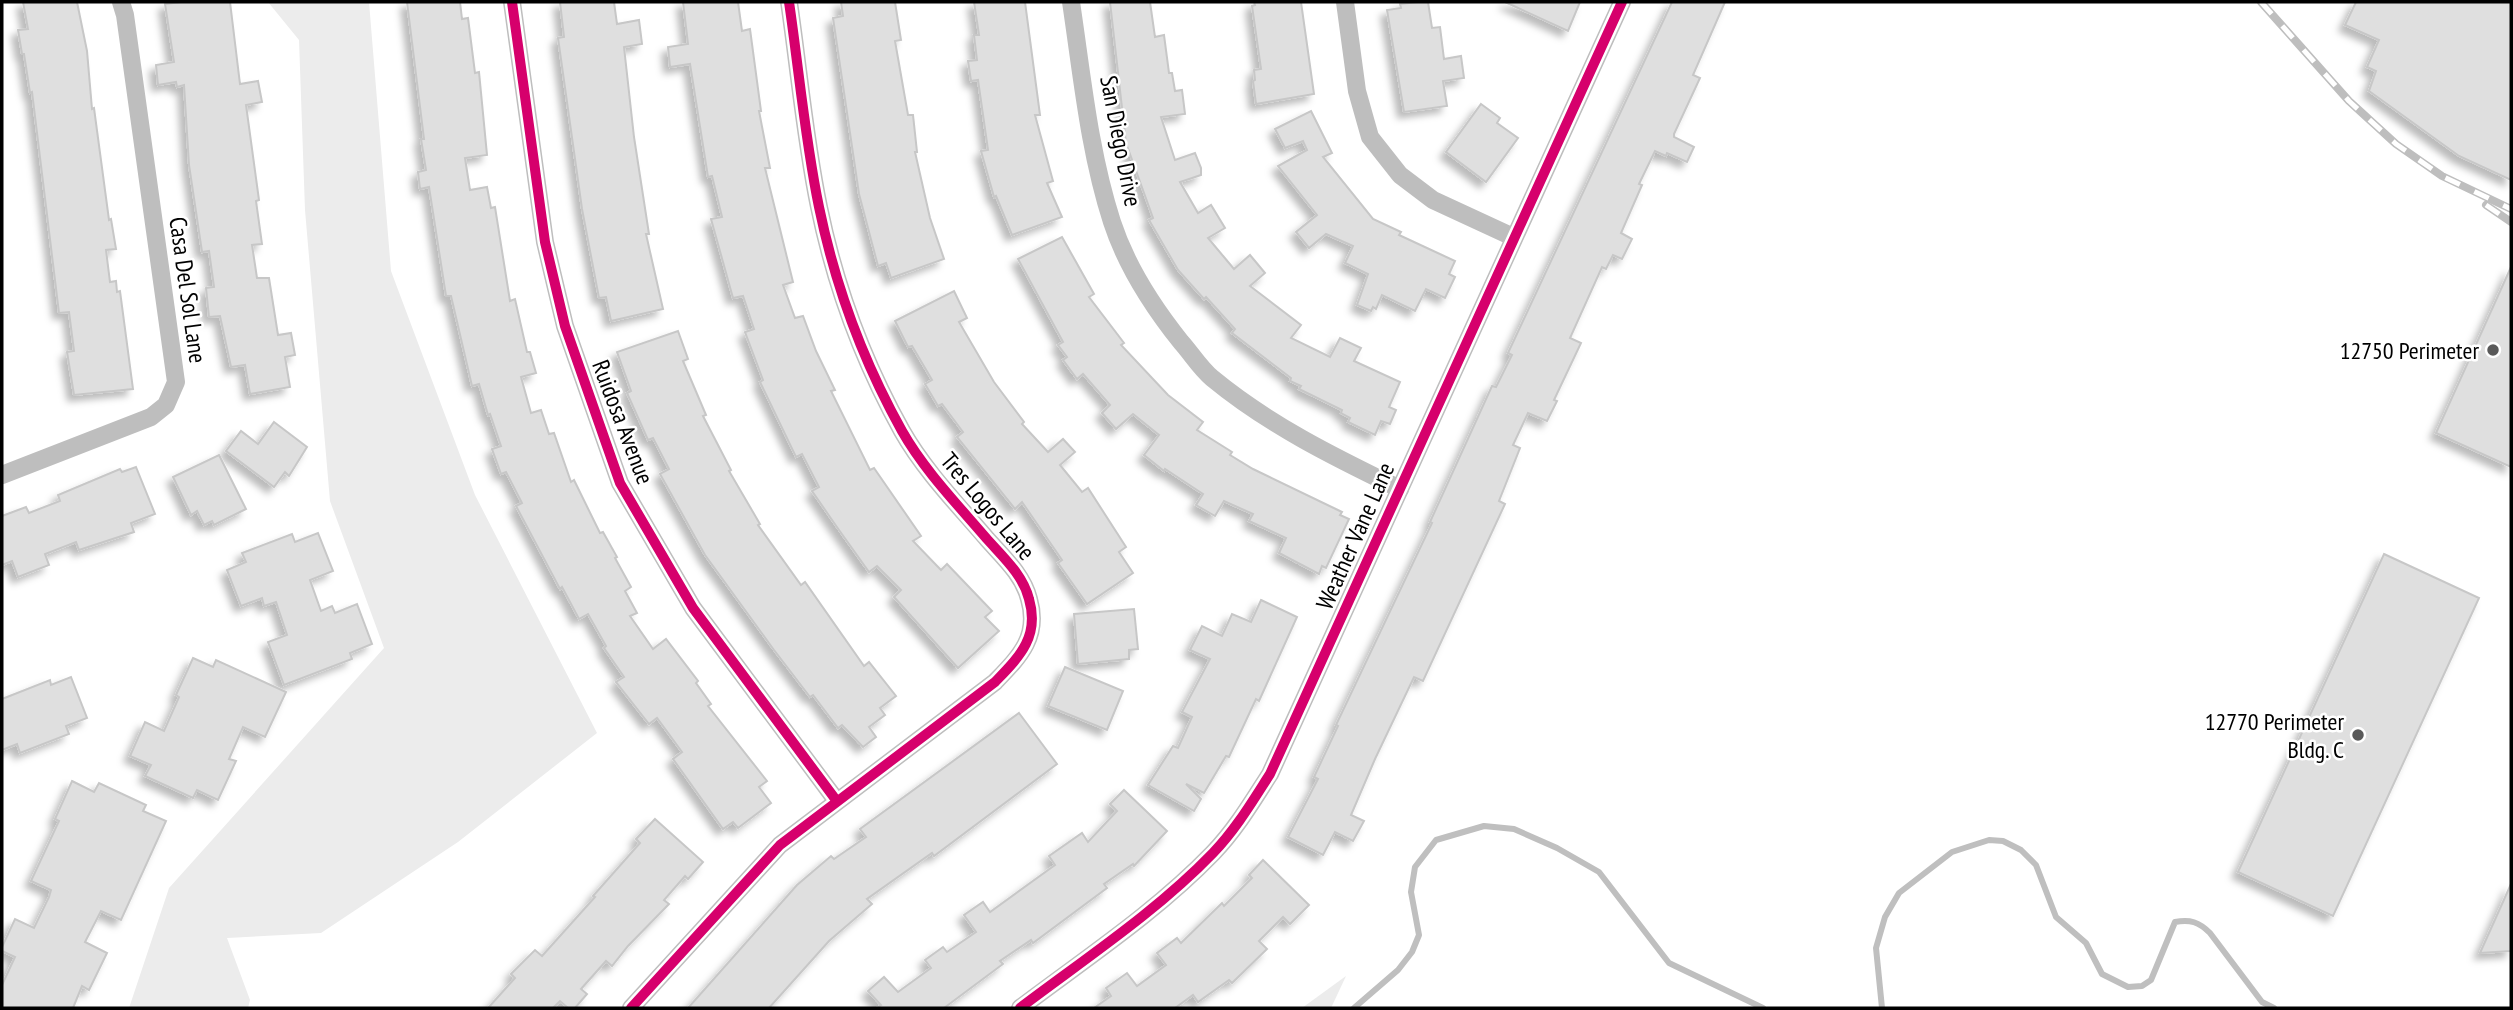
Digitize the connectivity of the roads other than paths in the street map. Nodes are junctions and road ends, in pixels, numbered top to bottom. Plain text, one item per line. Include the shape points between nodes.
1 (121, 2) edge
2 (512, 2) edge
3 (789, 2) edge
4 (1071, 2) edge
5 (1345, 2) edge
6 (1622, 2) edge
7 (1513, 237) junction
8 (2, 475) edge
9 (1400, 489) junction
10 (836, 800) junction
11 (631, 1008) edge
12 (1020, 1008) edge

1 - 8 street, Casa Del Sol Lane via 176,382 166,405 151,418
2 - 10 street, Ruidosa Avenue via 545,242 565,326 620,483 693,608
3 - 10 street, Tres Logos Lane via 818,206 835,271 872,374 904,434 940,485 1024,582 1031,603 1032,629 1021,654 995,682
4 - 9 street, San Diego Drive via 1096,160 1113,224 1138,279 1170,328 1209,376 1259,414
5 - 7 street via 1357,91 1370,137 1400,175 1433,200
6 - 7 street, Weather Vane Lane
7 - 9 street, Weather Vane Lane
9 - 12 street, Weather Vane Lane via 1269,774 1242,819 1172,893
10 - 11 street, Tres Logos Lane via 780,845

